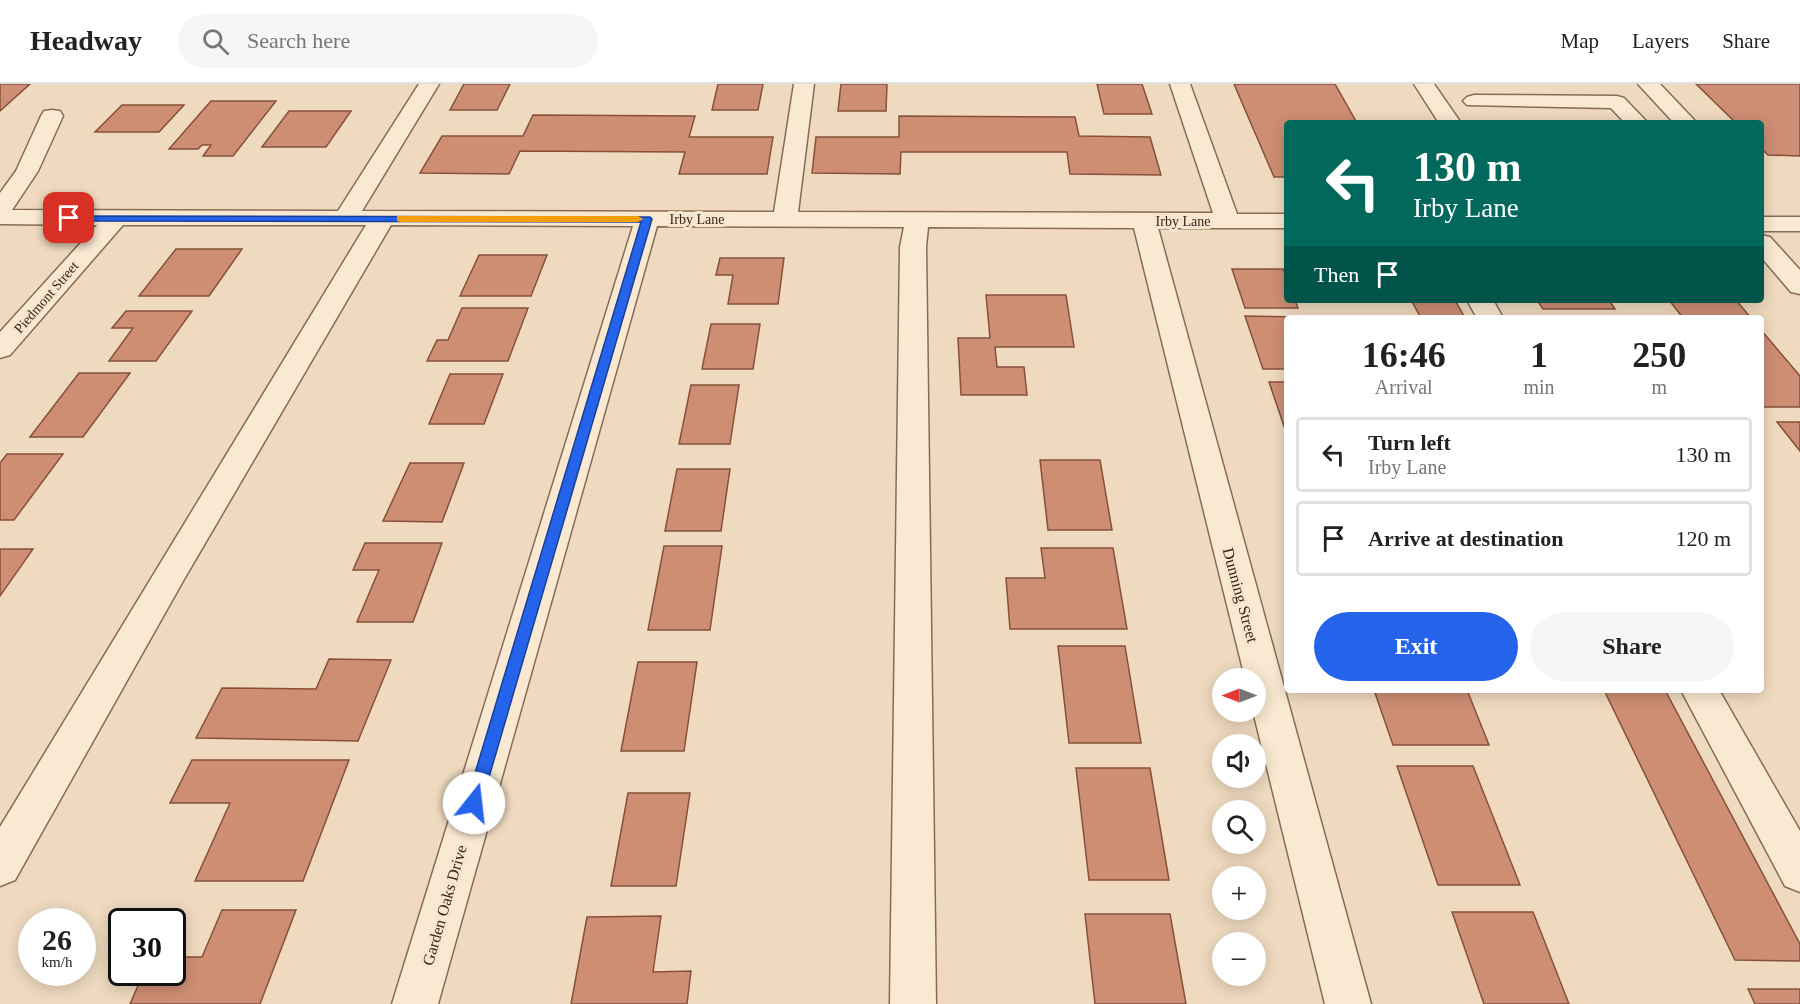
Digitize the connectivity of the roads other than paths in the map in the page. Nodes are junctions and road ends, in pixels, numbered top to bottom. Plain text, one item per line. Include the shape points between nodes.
1 (429, 84) edge
2 (804, 84) edge
3 (1180, 84) edge
4 (1424, 84) edge
5 (1648, 84) edge
6 (1474, 101) dead end
7 (52, 116) dead end
8 (1448, 120) edge
9 (1634, 120) edge
10 (1683, 120) edge
11 (1764, 203) edge
12 (0, 210) edge
13 (0, 218) edge
14 (116, 218) junction
15 (346, 218) junction
16 (383, 218) junction
17 (647, 219) junction
18 (785, 220) junction
19 (917, 220) junction
20 (1144, 221) junction
21 (1228, 221) junction
22 (1284, 221) edge
23 (1782, 224) edge
24 (1764, 245) edge
25 (1800, 286) edge
26 (0, 349) edge
27 (1701, 693) edge
28 (0, 866) edge
29 (1800, 871) edge
30 (415, 1004) edge
31 (913, 1004) edge
32 (1348, 1004) edge

1 - 15 street
2 - 18 street
3 - 21 street
4 - 8 street
5 - 10 street
6 - 9 street via 1617,102
7 - 12 street via 27,171
11 - 23 street
13 - 14 street, Irby Lane
14 - 15 street, Irby Lane
14 - 26 street, Piedmont Street
15 - 16 street, Irby Lane
16 - 17 street, Irby Lane
16 - 28 street
17 - 18 street, Irby Lane
17 - 30 street, Garden Oaks Drive
18 - 19 street, Irby Lane
19 - 20 street, Irby Lane
19 - 31 street via 913,247
20 - 21 street, Irby Lane
20 - 32 street, Dunning Street
21 - 22 street, Irby Lane
24 - 25 street
27 - 29 street

